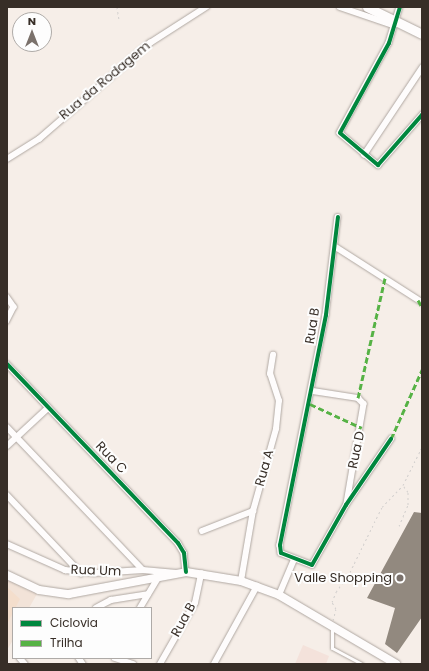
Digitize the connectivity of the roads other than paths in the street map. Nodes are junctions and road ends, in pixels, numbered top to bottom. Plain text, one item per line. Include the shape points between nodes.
1 (206, 7) edge
2 (340, 7) edge
3 (367, 7) edge
4 (400, 7) edge
5 (393, 22) junction
6 (422, 34) edge
7 (422, 68) edge
8 (422, 115) edge
9 (364, 155) junction
10 (7, 159) edge
11 (338, 217) dead end
12 (336, 247) junction
13 (7, 297) edge
14 (422, 302) edge
15 (7, 321) edge
16 (273, 355) dead end
17 (7, 364) edge
18 (313, 391) junction
19 (48, 408) junction
20 (7, 428) edge
21 (17, 437) junction
22 (391, 439) dead end
23 (7, 446) edge
24 (7, 495) edge
25 (346, 505) junction
26 (253, 511) junction
27 (202, 531) dead end
28 (7, 544) edge
29 (294, 560) junction
30 (143, 570) junction
31 (81, 573) junction
32 (183, 573) junction
33 (201, 574) junction
34 (7, 575) edge
35 (157, 580) junction
36 (241, 581) junction
37 (257, 586) junction
38 (148, 594) junction
39 (279, 595) junction
40 (98, 607) edge
41 (141, 607) edge
42 (332, 626) junction
43 (118, 659) edge
44 (132, 664) edge
45 (160, 664) edge
46 (214, 664) edge
47 (362, 664) edge
48 (396, 664) edge

1 - 10 street, Rua da Rodagem via 150,43 39,139
2 - 5 street
3 - 5 main road
4 - 5 street
5 - 6 main road
5 - 9 street via 384,52 340,130 343,138
7 - 9 street
8 - 9 street via 382,163 373,162
11 - 12 street, Rua B
12 - 14 street
12 - 18 street, Rua B
13 - 15 street via 14,311
16 - 26 street, Rua A via 270,378 279,410
17 - 19 street, Rua C
18 - 25 street, Rua D via 358,398 364,404
18 - 29 street, Rua B via 280,545 283,555
19 - 21 street
19 - 32 street, Rua C via 182,548
20 - 21 street
21 - 23 street
21 - 30 street
22 - 25 street
24 - 31 street
25 - 29 street via 314,564 307,566
26 - 27 street
26 - 36 street, Rua A
28 - 31 street, Rua Um via 48,565
29 - 39 street
30 - 31 street, Rua Um
30 - 32 street
32 - 33 main road
32 - 35 main road
33 - 36 main road
33 - 45 street, Rua B via 195,603
34 - 35 main road via 39,590 61,594
35 - 38 street
36 - 37 main road
37 - 39 main road
37 - 46 street
38 - 40 street via 111,600
38 - 41 street
39 - 42 main road
42 - 47 lane via 332,648
42 - 48 main road
43 - 44 street

